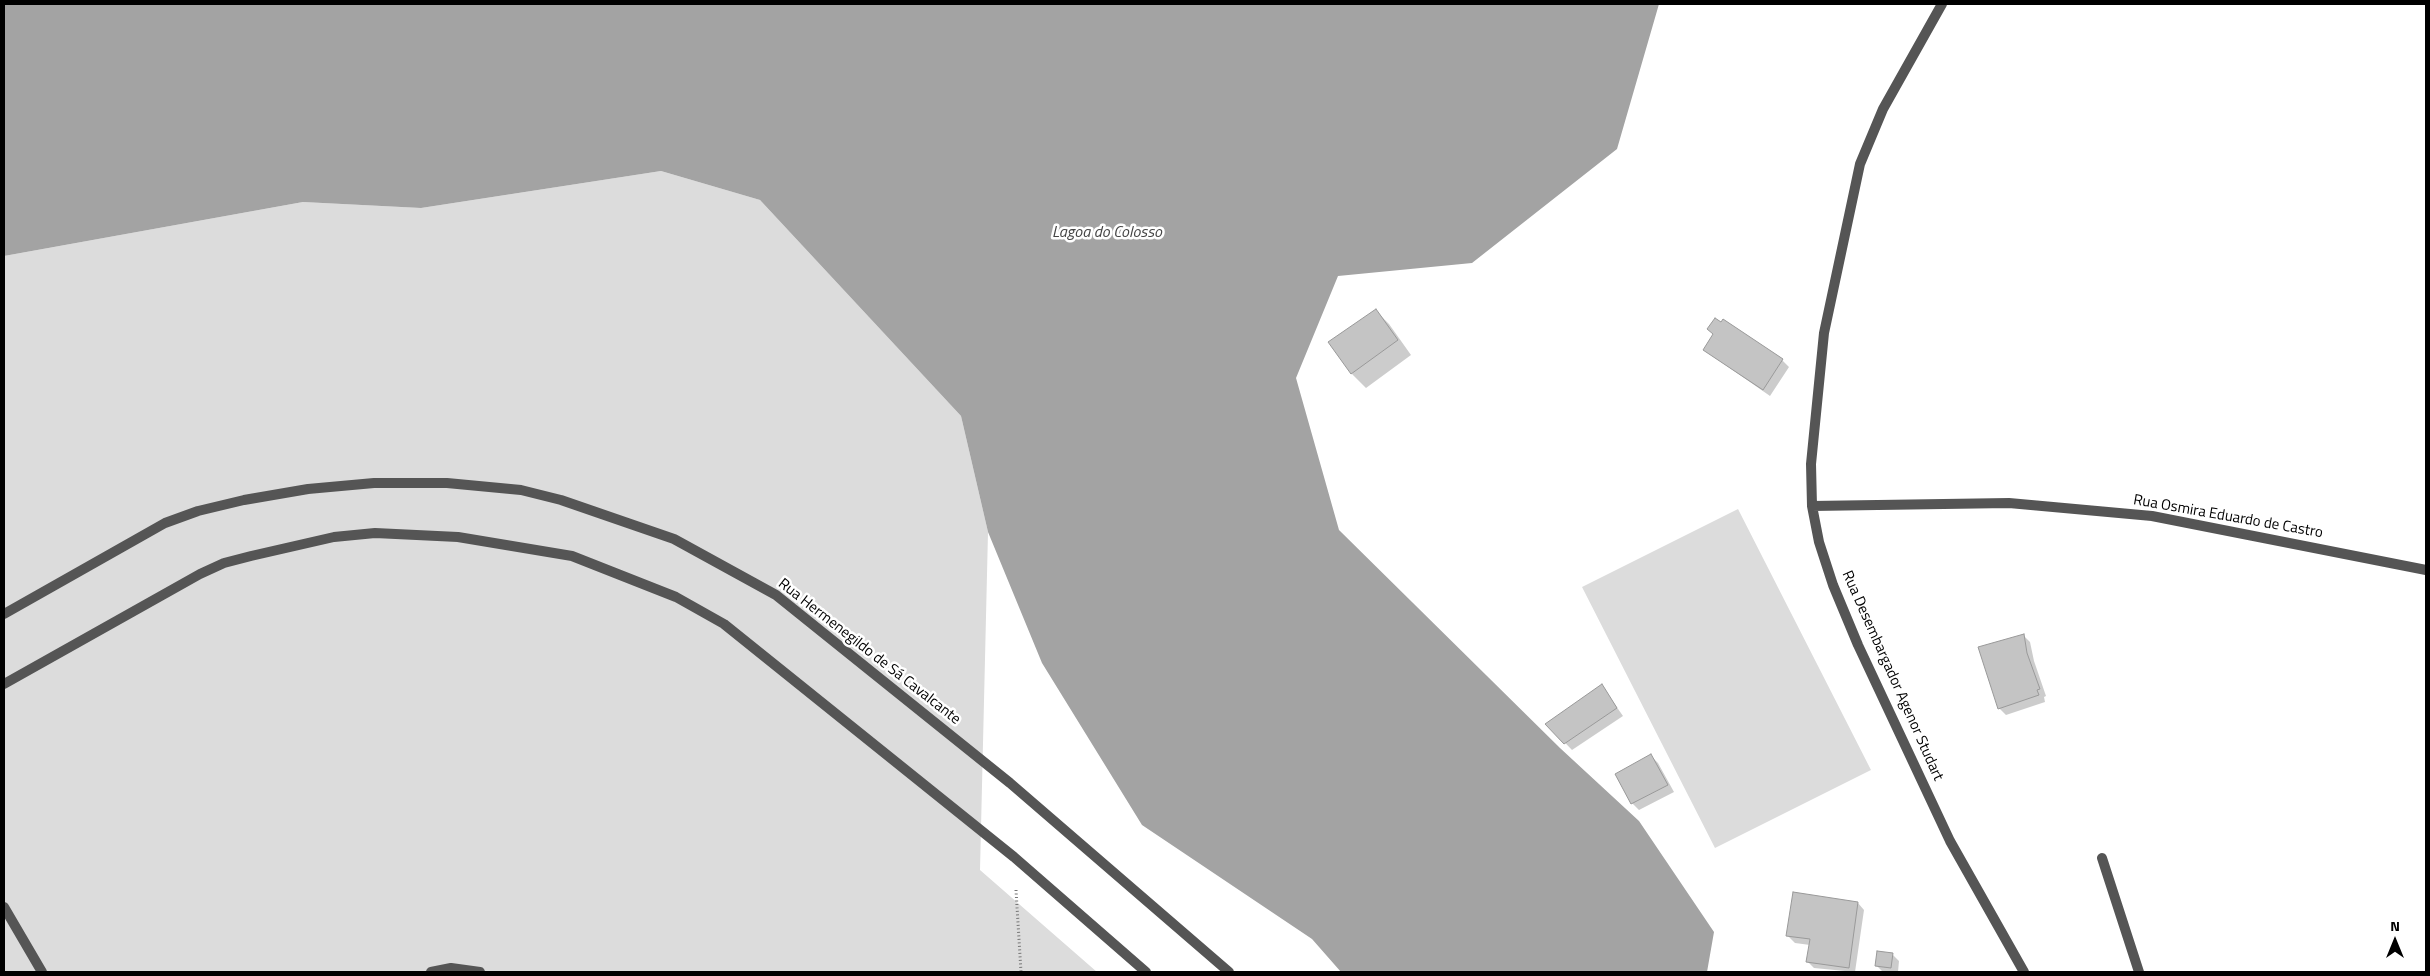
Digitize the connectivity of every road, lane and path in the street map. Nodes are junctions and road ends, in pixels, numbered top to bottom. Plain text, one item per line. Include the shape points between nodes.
1 (1942, 4) edge
2 (1812, 506) junction
3 (2426, 570) edge
4 (4, 614) edge
5 (4, 684) edge
6 (1014, 857) junction
7 (2102, 858) dead end
8 (4, 907) edge
9 (42, 972) edge
10 (431, 972) edge
11 (480, 972) edge
12 (1021, 972) edge
13 (1146, 972) edge
14 (1229, 972) edge
15 (2024, 972) edge
16 (2138, 972) edge

1 - 2 street, Rua Desembargador Agenor Studart via 1883,109 1860,164 1824,333 1811,464
2 - 3 street, Rua Osmira Eduardo de Castro via 2009,503 2152,516
2 - 15 street, Rua Desembargador Agenor Studart via 1833,585 1858,645 1950,841
4 - 14 street, Rua Hermenegildo de Sá Cavalcante via 165,523 244,500 308,489 374,483 447,483 521,490 561,500 674,539 776,595 1010,783
5 - 6 street via 200,574 251,556 334,538 375,533 458,538 536,549 572,556 676,597 724,624
6 - 12 path
6 - 13 street
7 - 16 street
8 - 9 street
10 - 11 street via 451,968

